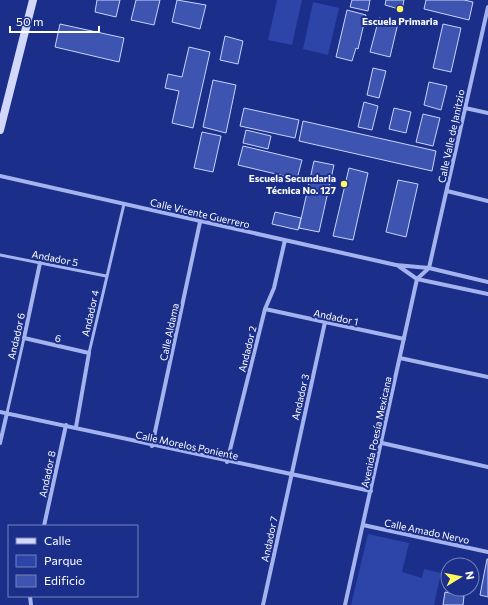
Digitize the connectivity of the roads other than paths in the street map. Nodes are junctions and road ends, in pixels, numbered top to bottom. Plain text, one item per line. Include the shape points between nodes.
1 (33, 0) edge
2 (488, 8) edge
3 (487, 20) edge
4 (465, 108) junction
5 (488, 113) edge
6 (0, 130) edge
7 (0, 176) edge
8 (447, 191) junction
9 (488, 201) edge
10 (124, 204) junction
11 (200, 222) junction
12 (285, 240) junction
13 (0, 255) edge
14 (40, 263) junction
15 (396, 265) junction
16 (429, 268) junction
17 (106, 276) junction
18 (417, 278) junction
19 (488, 282) edge
20 (488, 294) edge
21 (265, 309) junction
22 (325, 322) junction
23 (24, 338) junction
24 (404, 339) junction
25 (89, 353) junction
26 (400, 358) junction
27 (488, 377) edge
28 (0, 412) edge
29 (7, 413) junction
30 (66, 425) junction
31 (76, 427) junction
32 (0, 443) edge
33 (382, 443) junction
34 (152, 446) junction
35 (227, 462) junction
36 (488, 467) edge
37 (290, 476) junction
38 (371, 492) junction
39 (44, 525) edge
40 (363, 525) junction
41 (488, 552) edge
42 (263, 605) edge
43 (345, 605) edge

1 - 6 street
2 - 3 street, Calle Valle de Janitzio
3 - 4 street, Calle Valle de Janitzio
4 - 5 street
4 - 8 street, Calle Valle de Janitzio
7 - 10 street, Calle Vicente Guerrero
8 - 9 street
8 - 16 street, Calle Valle de Janitzio
10 - 11 street, Calle Vicente Guerrero
10 - 17 lane, Andador 4
11 - 12 street, Calle Vicente Guerrero
11 - 34 street, Calle Aldama
12 - 15 street, Calle Vicente Guerrero
12 - 21 street, Andador 2 via 274,288
13 - 14 lane, Andador 5
14 - 17 lane, Andador 5
14 - 23 street, Andador 6
15 - 16 street, Calle Vicente Guerrero
15 - 18 street, Calle Vicente Guerrero
16 - 18 street
16 - 19 street, Calle Vicente Guerrero
17 - 25 lane, Andador 4
18 - 20 street, Calle Vicente Guerrero
18 - 24 street, Avenida Poesía Mexicana
21 - 22 street, Andador 1
21 - 35 street, Andador 2
22 - 24 street, Andador 1
22 - 37 street, Andador 3
23 - 25 street, 6
23 - 29 lane, Andador 6
24 - 26 street, Avenida Poesía Mexicana
25 - 31 street, Andador 4
26 - 27 street
26 - 33 street, Avenida Poesía Mexicana
28 - 29 street, Calle Morelos Poniente
29 - 30 street, Calle Morelos Poniente
29 - 32 street
30 - 31 street, Calle Morelos Poniente
30 - 39 street, Andador 8
31 - 34 street, Calle Morelos Poniente
33 - 36 street
33 - 38 street, Avenida Poesía Mexicana
34 - 35 street, Calle Morelos Poniente
35 - 37 street, Calle Morelos Poniente
37 - 38 street, Calle Morelos Poniente
37 - 42 street, Andador 7
38 - 40 street, Avenida Poesía Mexicana
40 - 41 street, Calle Amado Nervo
40 - 43 street, Avenida Poesía Mexicana

